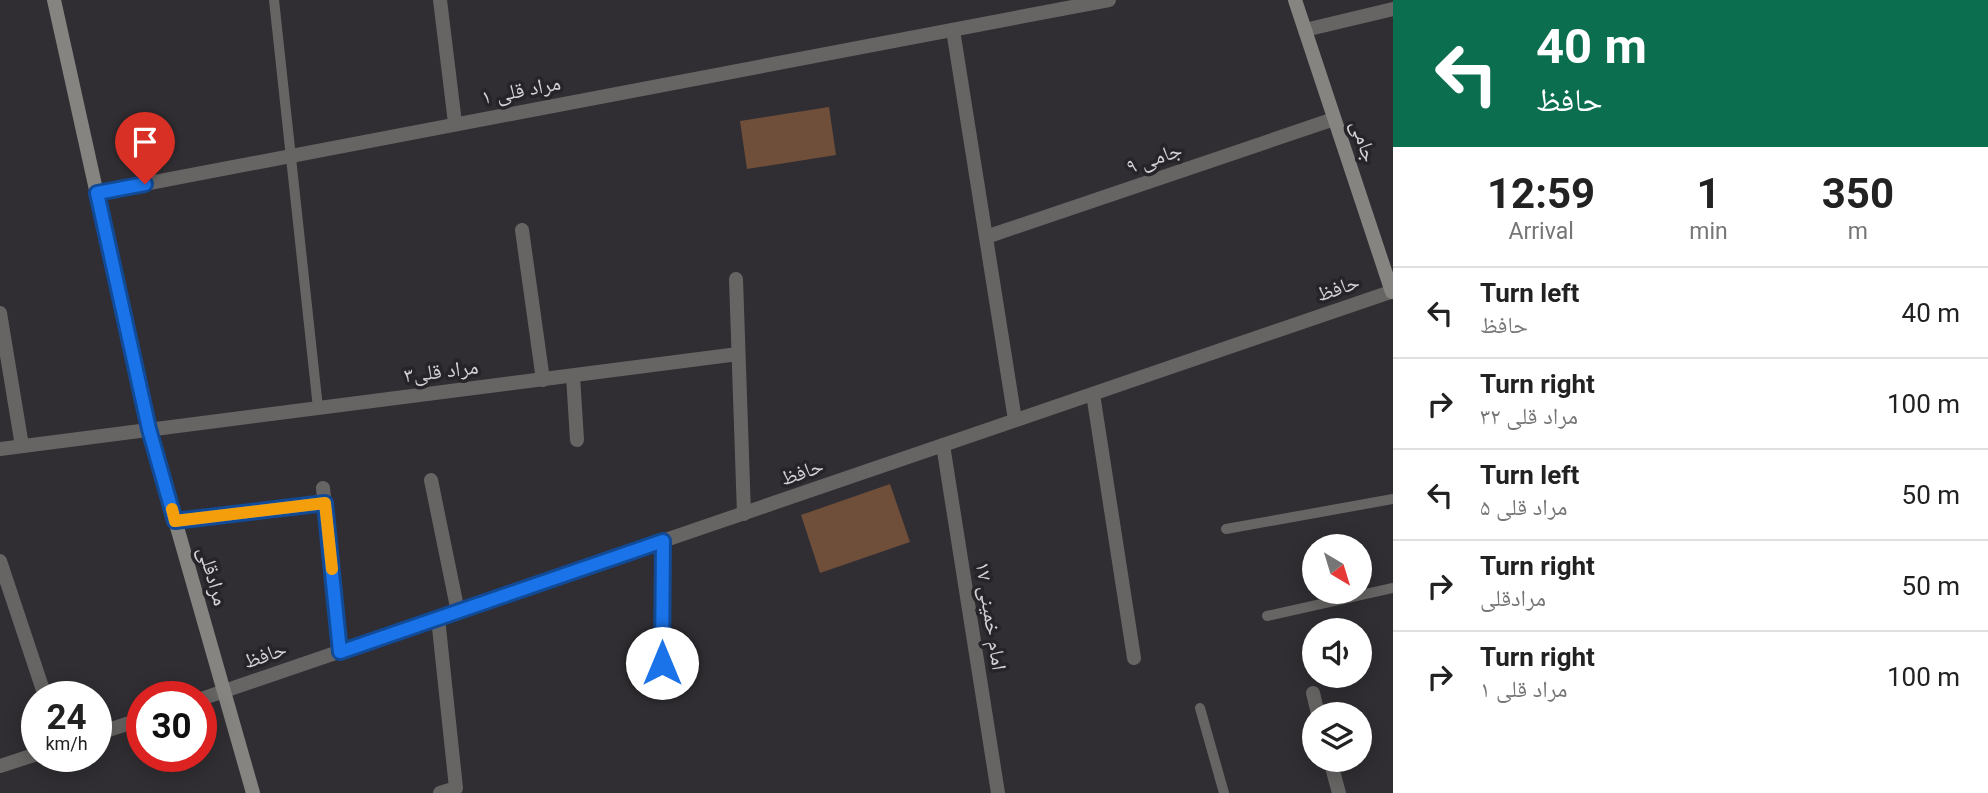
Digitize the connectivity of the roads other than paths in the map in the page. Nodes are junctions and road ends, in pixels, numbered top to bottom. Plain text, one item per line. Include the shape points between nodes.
1 (54, 0) edge
2 (274, 0) edge
3 (440, 0) edge
4 (1109, 0) edge
5 (1295, 0) edge
6 (1393, 9) edge
7 (953, 30) junction
8 (1305, 30) junction
9 (1335, 120) junction
10 (456, 123) junction
11 (291, 156) junction
12 (97, 193) junction
13 (522, 230) dead end
14 (986, 237) junction
15 (736, 279) dead end
16 (1393, 293) edge
17 (0, 313) edge
18 (738, 355) junction
19 (573, 376) junction
20 (544, 380) junction
21 (1093, 394) junction
22 (318, 408) junction
23 (1016, 421) junction
24 (149, 429) junction
25 (577, 440) dead end
26 (943, 445) junction
27 (22, 446) junction
28 (0, 449) edge
29 (431, 480) dead end
30 (1393, 499) edge
31 (744, 514) junction
32 (175, 521) junction
33 (1226, 529) dead end
34 (663, 541) junction
35 (0, 561) edge
36 (1393, 588) edge
37 (458, 612) junction
38 (1267, 617) dead end
39 (438, 618) junction
40 (340, 652) junction
41 (1133, 658) dead end
42 (40, 681) edge
43 (662, 687) dead end
44 (224, 692) junction
45 (1312, 693) dead end
46 (217, 694) edge
47 (1315, 702) edge
48 (1200, 708) dead end
49 (21, 759) edge
50 (0, 766) edge
51 (1333, 772) edge
52 (253, 793) edge
53 (440, 793) edge
54 (998, 793) edge
55 (1224, 793) edge
56 (1339, 793) edge

1 - 12 street, مرادقلی
2 - 11 lane
3 - 10 street
4 - 7 street, مراد قلی ۱
5 - 8 street, جامی
6 - 8 street
7 - 10 street, مراد قلی ۱
7 - 14 street
8 - 9 street, جامی
9 - 14 street, جامی ۹
9 - 16 street, جامی
10 - 11 street, مراد قلی ۱
11 - 12 street, مراد قلی ۱
11 - 22 lane
12 - 24 street, مرادقلی
13 - 20 street
14 - 23 street
15 - 18 street
16 - 21 street, حافظ
17 - 27 street
18 - 19 street, مراد قلی۳
18 - 31 street
19 - 20 street, مراد قلی۳
19 - 25 street
20 - 22 street, مراد قلی۳
21 - 23 street, حافظ
21 - 41 street
22 - 24 street, مراد قلی۳
23 - 26 street, حافظ
24 - 27 street, مراد قلی۳
24 - 32 street, مرادقلی
26 - 31 street, حافظ
26 - 54 street, امام خمینی ۱۷
27 - 28 street, مراد قلی۳
29 - 37 street
30 - 33 lane
31 - 34 street, حافظ
32 - 40 street via 324,495
32 - 44 street, مرادقلی
34 - 37 street, حافظ
34 - 43 street
35 - 42 street
36 - 38 lane
37 - 39 street, حافظ
39 - 40 street, حافظ
39 - 53 street via 456,788
40 - 44 street, حافظ
44 - 46 street, حافظ
44 - 52 street, مرادقلی
45 - 47 street
48 - 55 lane
49 - 50 street
51 - 56 street

